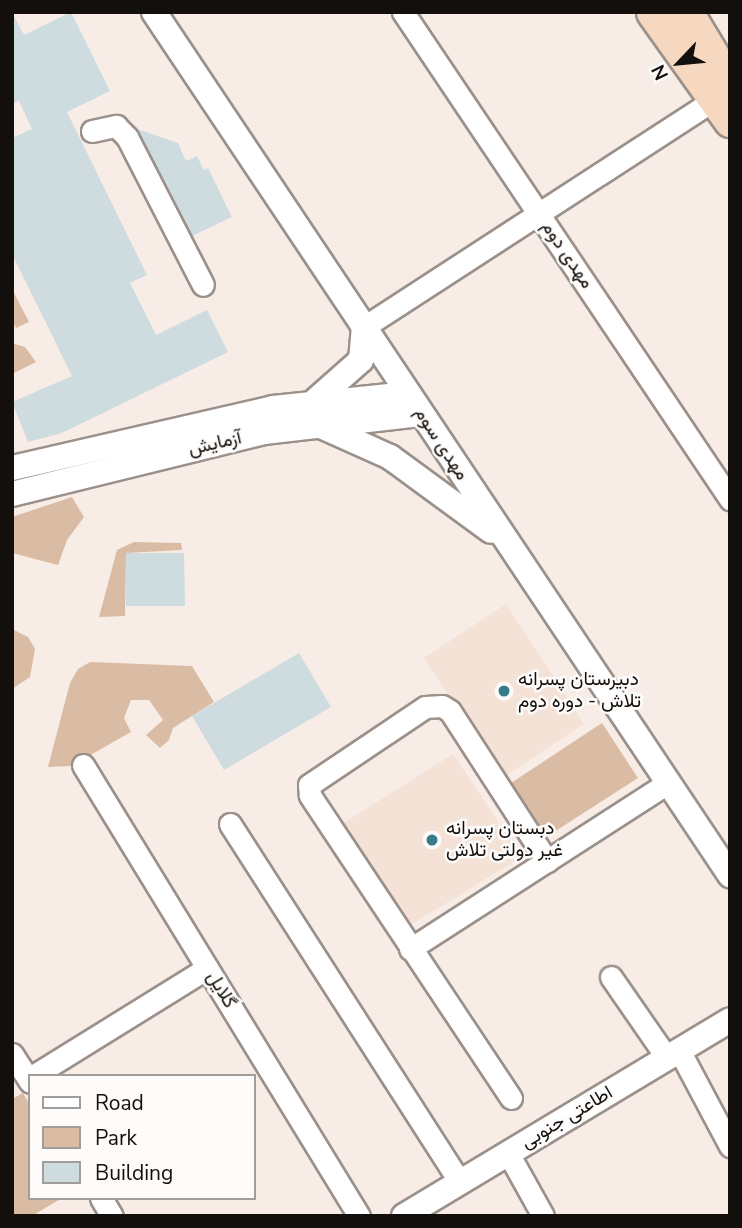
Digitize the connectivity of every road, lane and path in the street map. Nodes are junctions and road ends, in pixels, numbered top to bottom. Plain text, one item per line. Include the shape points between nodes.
1 (154, 12) edge
2 (402, 12) edge
3 (653, 12) edge
4 (686, 12) edge
5 (709, 12) edge
6 (730, 44) edge
7 (722, 103) edge
8 (92, 131) dead end
9 (539, 213) junction
10 (203, 285) dead end
11 (364, 327) junction
12 (316, 400) junction
13 (414, 404) junction
14 (320, 425) junction
15 (12, 468) edge
16 (12, 494) edge
17 (730, 499) edge
18 (506, 542) junction
19 (83, 765) dead end
20 (668, 783) junction
21 (230, 824) dead end
22 (547, 861) junction
23 (730, 875) edge
24 (410, 949) junction
25 (207, 968) junction
26 (611, 977) dead end
27 (730, 1020) edge
28 (12, 1054) edge
29 (673, 1054) junction
30 (37, 1074) edge
31 (26, 1081) edge
32 (511, 1098) dead end
33 (730, 1146) edge
34 (508, 1153) junction
35 (460, 1182) junction
36 (102, 1200) edge
37 (112, 1216) edge
38 (359, 1216) edge
39 (404, 1216) edge
40 (543, 1216) edge

1 - 11 street, مهدی سوم
2 - 9 street, مهدی دوم
3 - 7 highway
4 - 7 highway
5 - 6 highway
7 - 9 street
8 - 10 street via 116,126 127,137
9 - 11 street
9 - 17 street, مهدی دوم
11 - 12 street via 361,360
11 - 13 street, مهدی سوم
12 - 13 street, آزمایش
12 - 15 street, آزمایش via 187,425
13 - 14 street, آزمایش
13 - 18 street, مهدی سوم
14 - 16 street, آزمایش via 235,438
14 - 18 street via 390,457
18 - 20 street, مهدی سوم
19 - 25 street, گلایل
20 - 22 street
20 - 23 street, مهدی سوم
21 - 35 street
22 - 24 street
22 - 24 street via 450,711 442,706 425,707 309,785 310,795
24 - 32 street
25 - 30 street
25 - 38 street, گلایل
26 - 29 street
27 - 29 street, اطاعتی جنوبی
28 - 31 street
29 - 33 street
29 - 34 street, اطاعتی جنوبی
34 - 35 street, اطاعتی جنوبی
34 - 40 street
35 - 39 street, اطاعتی جنوبی
36 - 37 street

